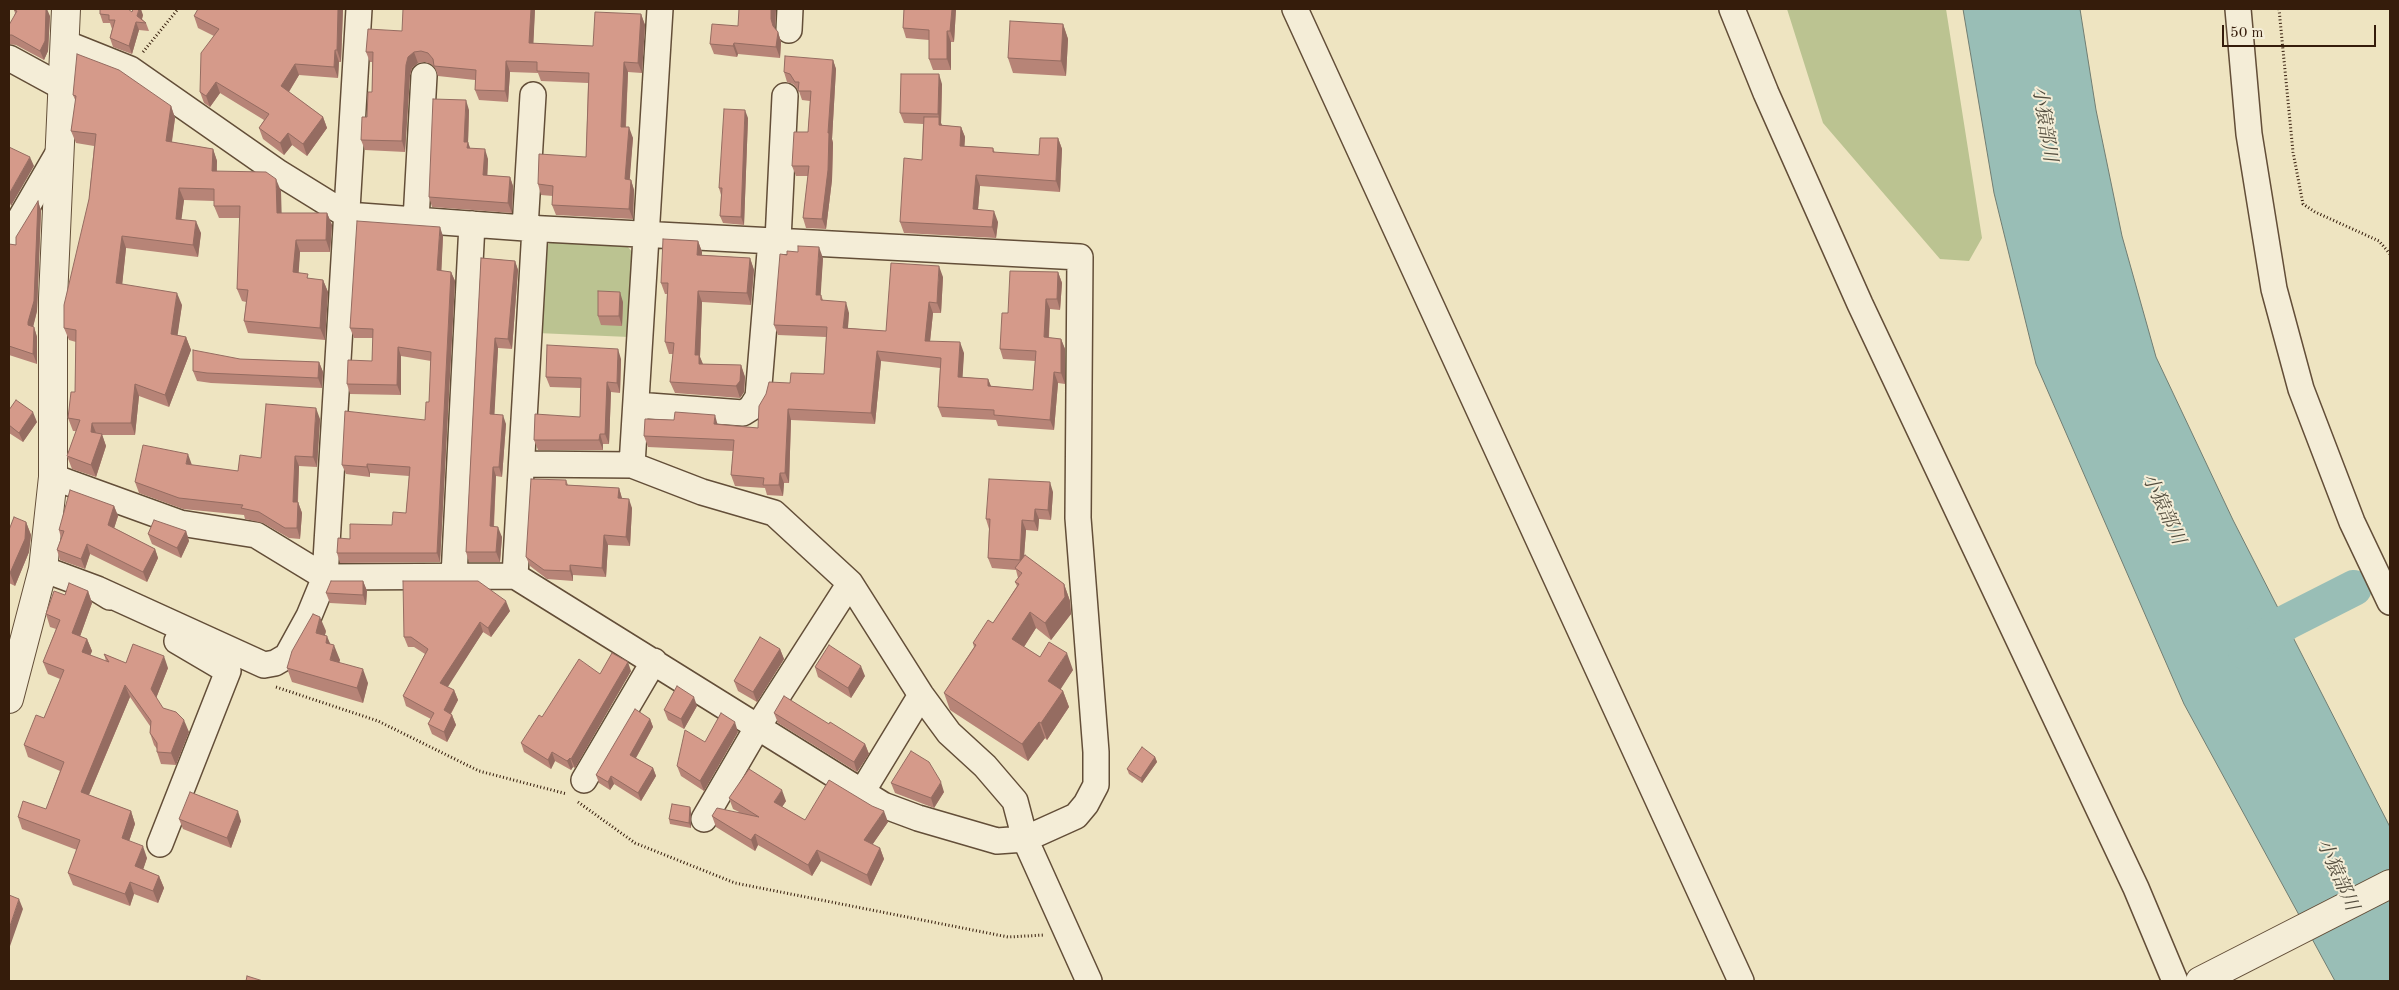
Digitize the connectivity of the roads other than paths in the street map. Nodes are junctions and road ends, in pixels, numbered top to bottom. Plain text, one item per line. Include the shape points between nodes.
1 (359, 9) edge
2 (660, 9) edge
3 (1295, 9) edge
4 (1732, 9) edge
5 (2238, 9) edge
6 (63, 11) edge
7 (66, 43) junction
8 (9, 58) edge
9 (424, 76) dead end
10 (64, 88) junction
11 (532, 94) dead end
12 (785, 96) dead end
13 (60, 150) junction
14 (347, 215) junction
15 (416, 220) junction
16 (472, 224) junction
17 (530, 228) junction
18 (647, 233) junction
19 (9, 238) edge
20 (775, 240) junction
21 (636, 405) junction
22 (522, 464) junction
23 (632, 465) junction
24 (53, 477) junction
25 (43, 569) junction
26 (454, 576) junction
27 (515, 576) junction
28 (325, 577) junction
29 (850, 583) junction
30 (97, 589) junction
31 (2390, 602) edge
32 (654, 661) junction
33 (922, 695) junction
34 (9, 699) edge
35 (757, 728) junction
36 (576, 792) road end
37 (862, 792) junction
38 (704, 819) dead end
39 (1025, 839) junction
40 (160, 844) dead end
41 (2390, 884) edge
42 (1089, 981) edge
43 (1740, 981) edge
44 (2175, 981) edge
45 (2200, 981) edge

1 - 14 street
2 - 18 street
3 - 43 street
4 - 44 street via 1860,304 2136,888
5 - 31 street via 2249,134 2274,289 2301,389 2352,522
6 - 7 street
7 - 10 street
7 - 14 street via 130,69 279,173
8 - 10 street
9 - 15 street
10 - 13 street
11 - 17 street
12 - 20 street
13 - 19 street
13 - 24 street via 53,298
14 - 15 street
14 - 28 street
15 - 16 street
16 - 17 street
16 - 26 street
17 - 18 street
17 - 22 street
18 - 20 street
18 - 21 street
20 - 21 street via 758,396 751,408 743,413
20 - 39 street via 1080,257 1078,518 1096,786 1076,816
21 - 23 street
22 - 23 street
22 - 27 street
23 - 29 street via 702,492 774,513
24 - 25 street
24 - 28 street via 180,522 256,535
25 - 30 street
25 - 34 street
26 - 27 street
26 - 28 street
27 - 32 street
28 - 30 street via 287,656 264,665
29 - 33 street
29 - 35 street
30 - 40 street via 168,636 228,670
32 - 35 street
32 - 36 street
33 - 37 street
33 - 39 street via 949,733 985,766 1015,801
35 - 37 street
35 - 38 street
37 - 39 street via 883,805 918,818 997,841
39 - 42 street
41 - 45 street

